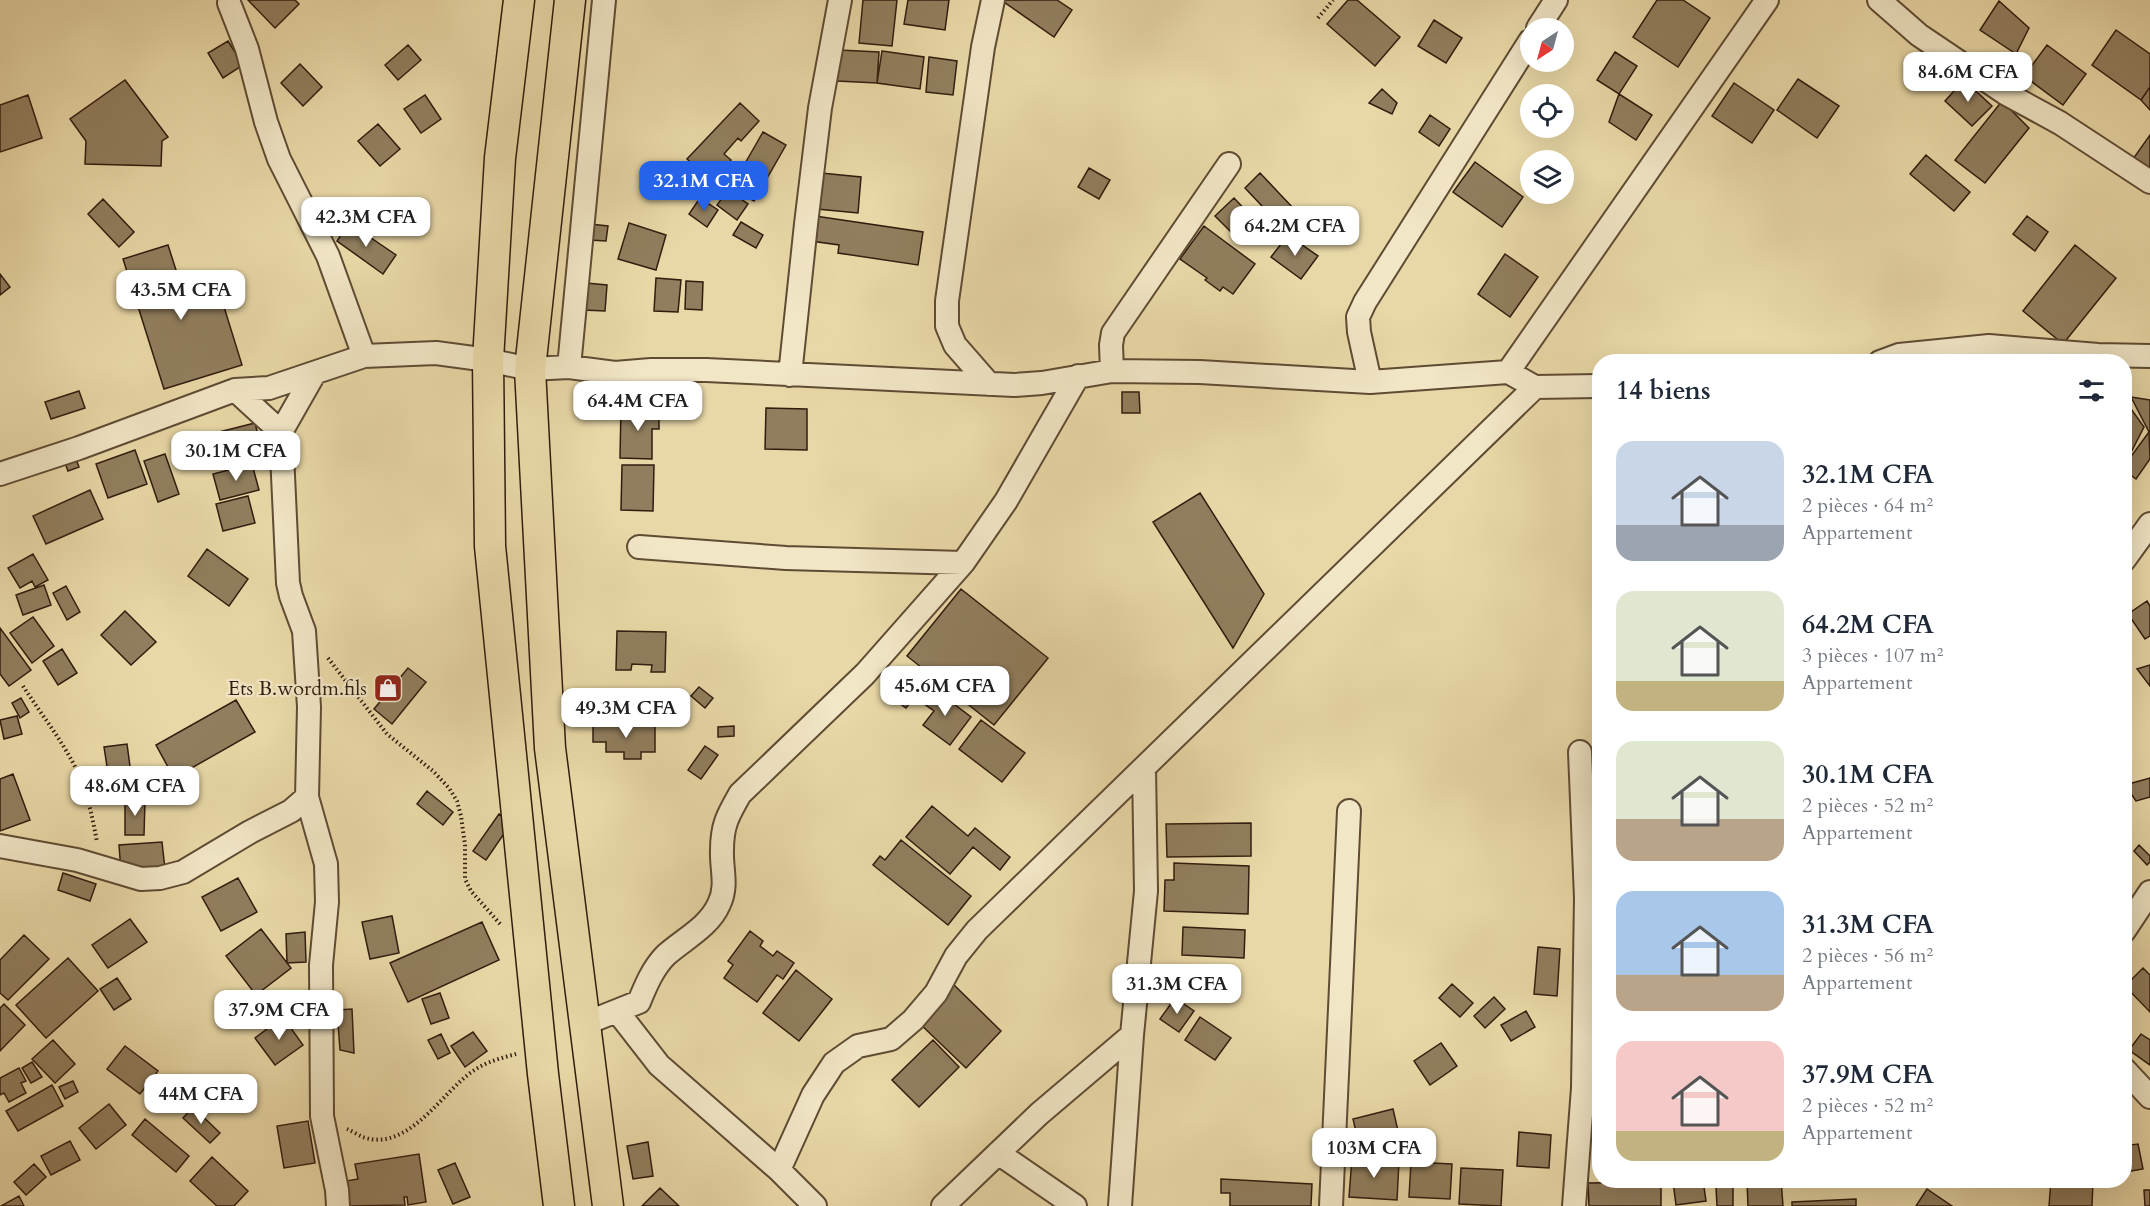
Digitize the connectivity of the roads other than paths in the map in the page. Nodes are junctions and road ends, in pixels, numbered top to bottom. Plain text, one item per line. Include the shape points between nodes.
1 (519, 0) edge
2 (570, 0) edge
3 (604, 0) edge
4 (840, 0) edge
5 (993, 0) edge
6 (1556, 0) edge
7 (1767, 0) edge
8 (1879, 0) edge
9 (229, 3) dead end
10 (1544, 18) edge
11 (1520, 57) edge
12 (1229, 164) dead end
13 (2150, 183) edge
14 (1909, 354) edge
15 (2086, 354) edge
16 (364, 356) junction
17 (2132, 356) edge
18 (2150, 356) edge
19 (488, 360) junction
20 (569, 367) junction
21 (531, 369) junction
22 (1112, 371) junction
23 (1508, 372) junction
24 (314, 374) junction
25 (790, 375) junction
26 (1078, 376) junction
27 (1370, 382) junction
28 (989, 384) junction
29 (1592, 386) edge
30 (1535, 387) junction
31 (235, 390) junction
32 (281, 432) junction
33 (0, 474) edge
34 (2150, 524) edge
35 (639, 547) dead end
36 (2132, 549) edge
37 (963, 563) junction
38 (1580, 752) dead end
39 (1144, 768) junction
40 (307, 797) junction
41 (1349, 811) dead end
42 (0, 846) edge
43 (2150, 892) edge
44 (1592, 898) edge
45 (2132, 919) edge
46 (617, 1011) junction
47 (584, 1024) junction
48 (1132, 1035) junction
49 (2132, 1082) edge
50 (1591, 1088) edge
51 (2140, 1095) edge
52 (998, 1153) junction
53 (779, 1170) junction
54 (338, 1206) edge
55 (559, 1206) edge
56 (608, 1206) edge
57 (815, 1206) edge
58 (943, 1206) edge
59 (1075, 1206) edge
60 (1120, 1206) edge
61 (1330, 1206) edge
62 (1574, 1206) edge

1 - 19 main road via 500,158
2 - 21 main road
3 - 20 street
4 - 25 street via 820,108
5 - 28 street via 947,301 947,326 955,345
6 - 10 street
7 - 23 street
8 - 13 street via 1919,35
9 - 16 street via 279,159 328,256
11 - 27 street via 1358,317
12 - 22 street via 1113,333
14 - 15 street via 1989,346
16 - 19 street via 436,353
16 - 24 street
17 - 18 street
19 - 21 street
19 - 55 main road via 490,546
20 - 21 street
20 - 25 street via 615,373 706,370
21 - 47 main road via 550,748
22 - 26 street
22 - 27 street
23 - 27 street
23 - 30 street
24 - 31 street via 269,388
24 - 32 street
25 - 28 street
26 - 28 street via 1014,385
26 - 37 street via 1006,501
29 - 30 street
30 - 39 street
31 - 32 street
31 - 33 street
32 - 40 street via 288,583 304,631 309,707
34 - 36 street
35 - 37 street via 786,558
37 - 46 street via 865,674 740,794 725,819 725,879 719,904 703,925 665,956 648,979 639,1002
38 - 44 street
39 - 48 street via 1146,891
39 - 53 street via 977,930 956,956 936,993 913,1020 891,1039 858,1046 834,1064 813,1095
40 - 42 street via 291,811 183,872 159,878 141,879 77,860
40 - 54 street via 326,864 321,965 322,1116
41 - 61 street
43 - 45 street
44 - 50 street
46 - 47 street
46 - 53 street via 659,1065
47 - 56 main road
48 - 52 street
48 - 60 street
49 - 51 street
50 - 62 street
52 - 58 street
52 - 59 street
53 - 57 street

